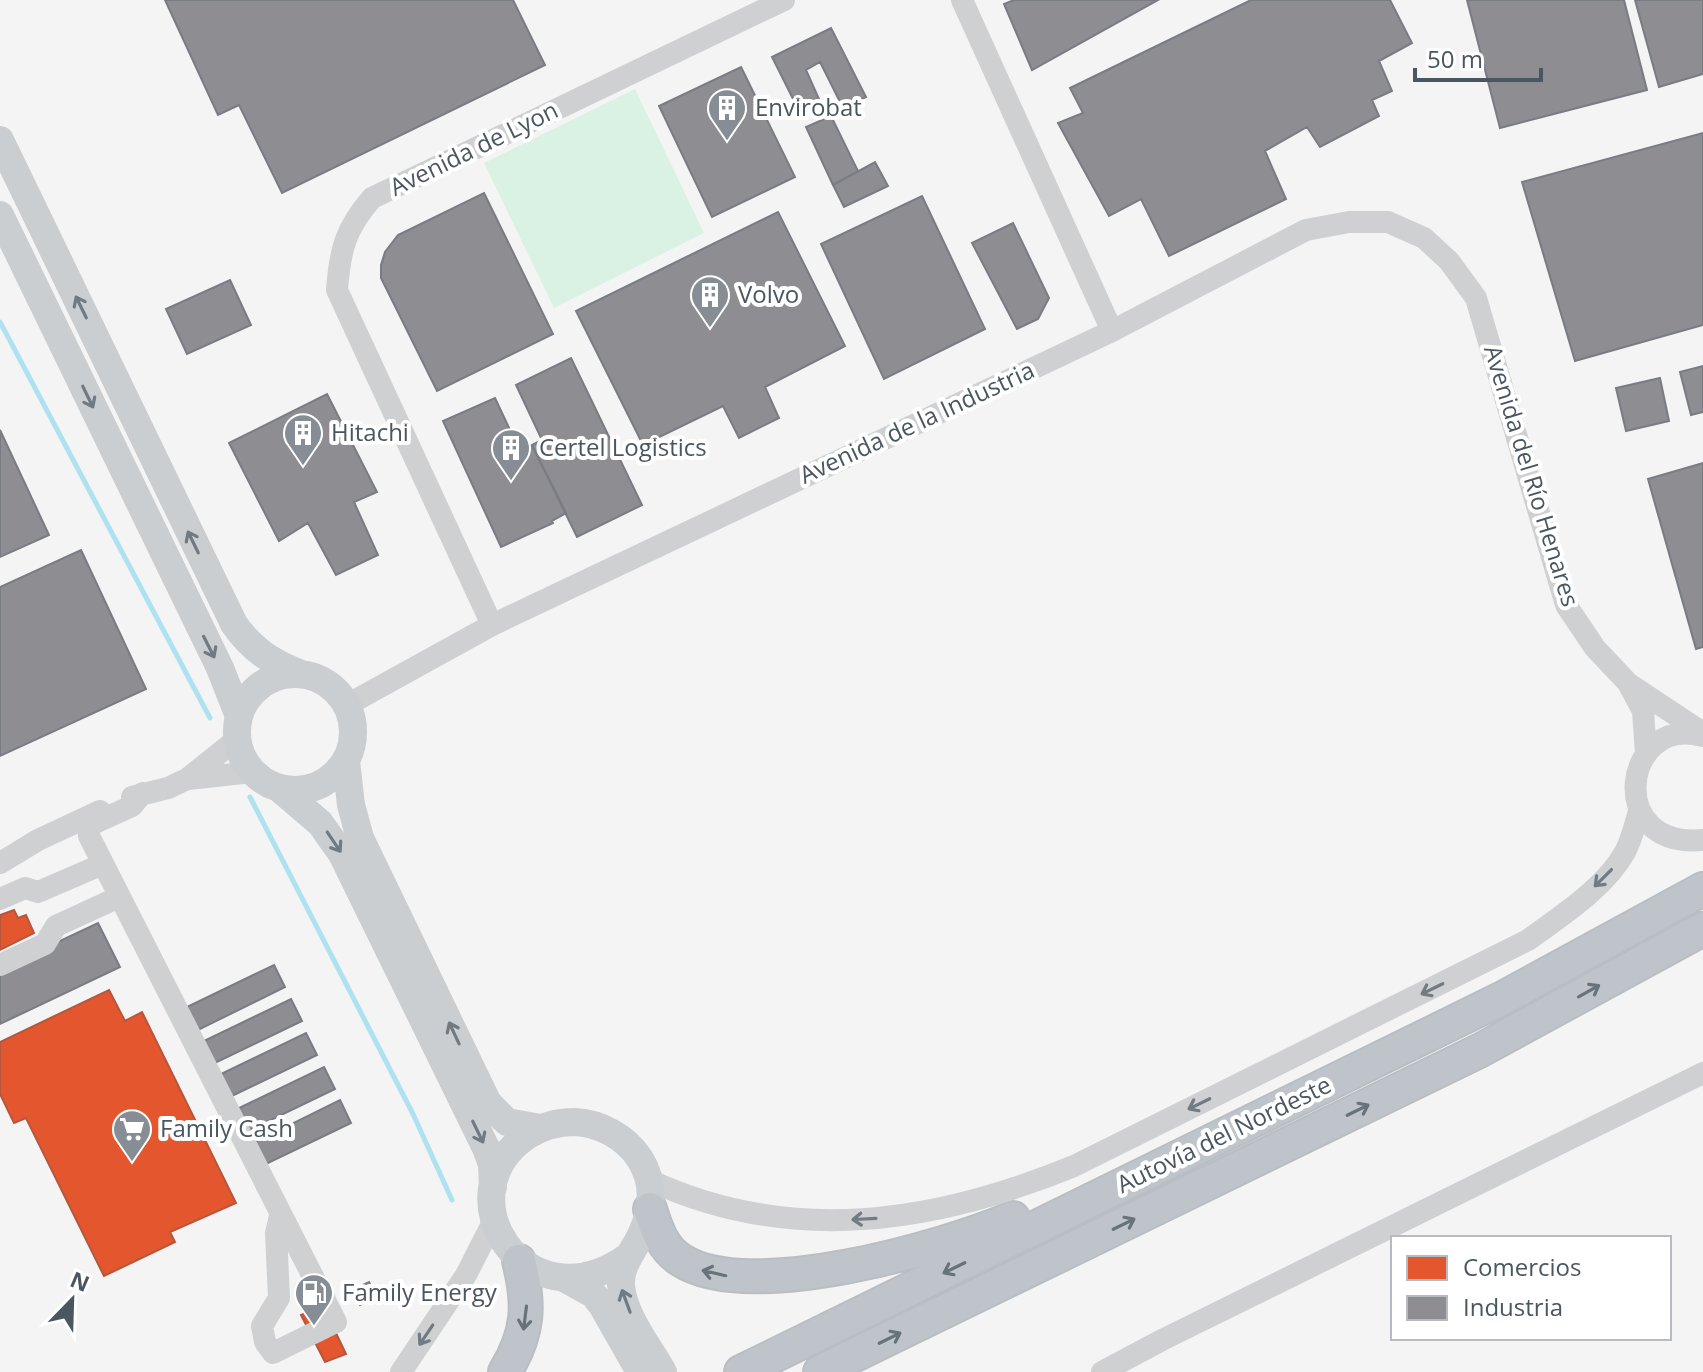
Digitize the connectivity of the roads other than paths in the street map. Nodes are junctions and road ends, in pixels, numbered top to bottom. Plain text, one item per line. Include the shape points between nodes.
1 (784, 0) edge
2 (962, 0) edge
3 (0, 140) edge
4 (0, 215) edge
5 (1476, 298) joint
6 (1112, 331) junction
7 (492, 625) junction
8 (299, 673) junction
9 (1629, 684) junction
10 (347, 705) junction
11 (238, 727) junction
12 (1703, 735) edge
13 (1646, 753) junction
14 (346, 761) junction
15 (252, 772) junction
16 (177, 783) junction
17 (279, 788) junction
18 (143, 793) junction
19 (1639, 811) junction
20 (89, 836) junction
21 (1703, 840) edge
22 (8, 859) edge
23 (92, 868) junction
24 (1703, 889) edge
25 (0, 899) edge
26 (111, 901) junction
27 (1703, 929) edge
28 (0, 965) edge
29 (1501, 999) junction
30 (1703, 1073) edge
31 (540, 1128) junction
32 (493, 1192) junction
33 (650, 1195) junction
34 (280, 1216) junction
35 (494, 1220) junction
36 (626, 1258) junction
37 (519, 1261) junction
38 (564, 1278) junction
39 (639, 1355) edge
40 (401, 1372) edge
41 (505, 1372) edge
42 (663, 1372) edge
43 (741, 1372) edge
44 (820, 1372) edge
45 (1102, 1372) edge

1 - 7 street, Avenida de Lyon via 372,198 353,220 340,253 337,290
2 - 6 street
8 -> 3 main road via 255,650 234,624
4 -> 11 main road via 220,668
5 - 6 street, Avenida de la Industria via 1424,238 1388,222 1349,222 1306,230
5 - 9 street, Avenida del Río Henares via 1566,605 1595,648
6 - 7 street, Avenida de la Industria
7 - 10 street, Avenida de la Industria
8 - 10 main road via 335,689
8 - 11 main road via 261,684 247,698
9 - 12 street, Avenida del Río Henares
9 - 13 street, Avenida del Río Henares via 1643,711
10 - 14 main road via 354,733
11 - 15 main road via 241,753
11 - 16 street
12 - 13 street via 1676,735
13 - 19 street via 1634,781
14 - 17 main road via 310,789
31 -> 14 main road via 507,1122 488,1103 360,838
15 - 16 street
15 - 17 main road
16 - 18 street
16 - 20 street via 140,810
17 -> 32 main road via 320,823 342,854 486,1148
18 - 20 street via 132,806 88,826
18 - 22 street via 67,825
19 - 21 street via 1666,837
19 -> 33 street via 1625,852 1608,874 1528,940 1074,1166 1010,1191 919,1214 824,1220
20 - 22 street
20 - 23 street
23 - 25 street via 38,892 25,888
23 - 26 street
24 - 29 highway, Autovía del Nordeste
26 - 28 street via 56,926 45,944
26 - 34 street
44 -> 27 highway, Autovía del Nordeste via 1481,1050
29 -> 33 highway via 1347,1057 992,1227 908,1254 791,1273 711,1274 668,1248 657,1231
29 -> 43 highway, Autovía del Nordeste
30 - 45 street
31 - 32 main road via 517,1143 500,1165
31 - 33 main road via 585,1122 606,1129 640,1159
32 - 35 main road
33 - 36 main road via 641,1235
34 - 34 street via 279,1298 262,1326 273,1353 336,1322
35 - 37 main road
35 -> 40 street via 466,1275
36 - 38 main road via 608,1271
39 -> 36 main road via 621,1281
37 - 38 main road
37 -> 41 highway via 527,1312
38 - 39 main road via 593,1294
39 - 42 main road

